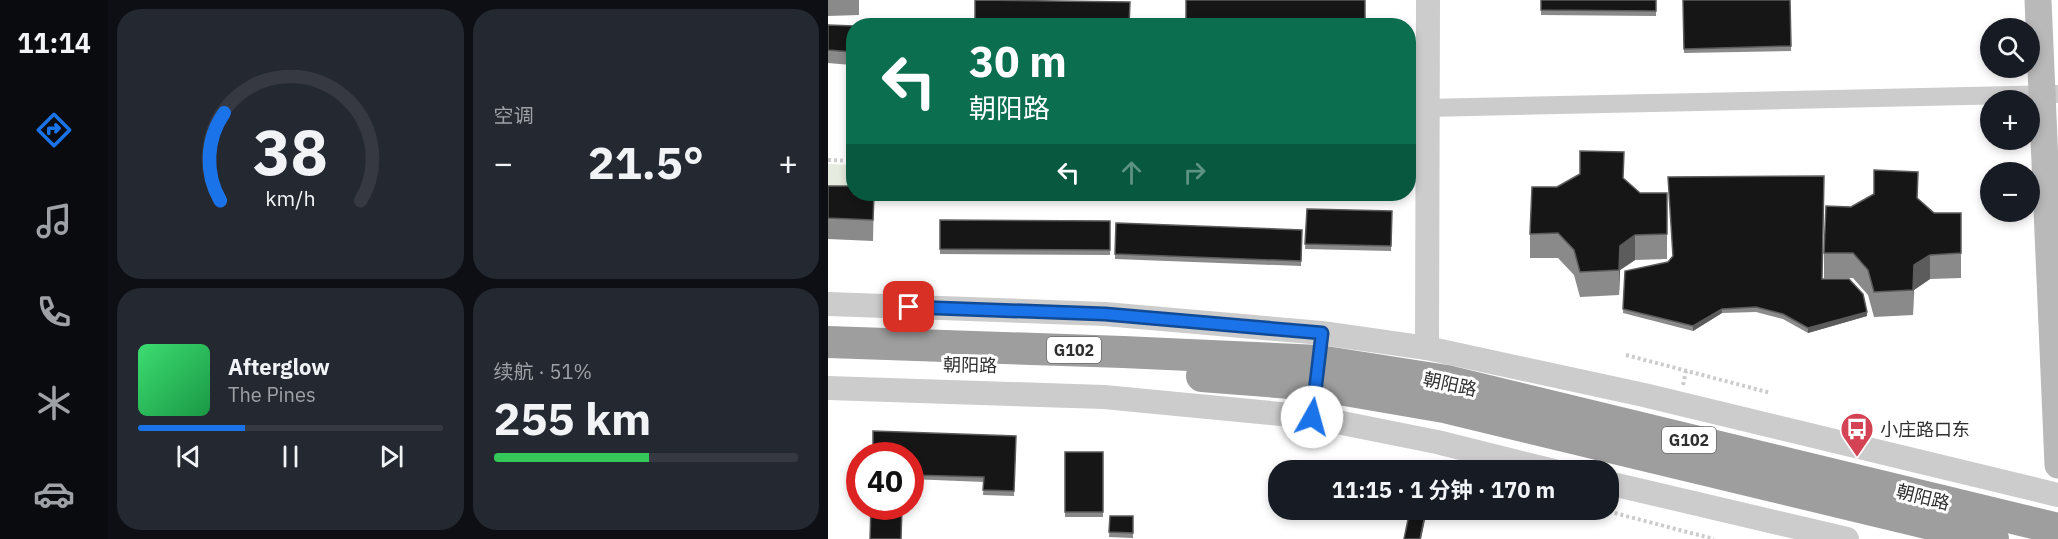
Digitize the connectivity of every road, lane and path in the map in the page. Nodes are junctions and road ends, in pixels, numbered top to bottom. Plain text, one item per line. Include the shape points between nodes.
1 (1428, 0) edge
2 (2038, 0) edge
3 (2050, 93) edge
4 (1428, 108) junction
5 (828, 160) edge
6 (846, 161) edge
7 (828, 304) edge
8 (828, 342) edge
9 (1427, 348) junction
10 (1626, 355) dead end
11 (1319, 360) junction
12 (828, 362) edge
13 (828, 388) edge
14 (1771, 393) dead end
15 (1312, 417) junction
16 (1510, 460) edge
17 (2058, 465) edge
18 (1619, 486) edge
19 (2058, 495) edge
20 (1619, 514) edge
21 (2058, 529) edge
22 (1714, 539) edge
23 (1846, 539) edge
24 (1994, 539) edge

1 - 4 street
2 - 3 main road
3 - 4 street
3 - 17 main road
4 - 9 street
5 - 6 path
7 - 11 street, 朝阳路 via 1105,314
8 - 11 highway, 朝阳路 / G102
9 - 11 street, 朝阳路
9 - 19 street, 朝阳路 via 1644,395
10 - 14 path
11 - 12 highway, 朝阳路 / G102 via 1105,368
11 - 15 street
11 - 21 highway, 朝阳路 / G102 via 1447,381
11 - 24 highway, 朝阳路 / G102 via 1444,407
13 - 15 street, 朝阳路 via 1104,397
15 - 16 street, 朝阳路
18 - 23 street
20 - 22 path

